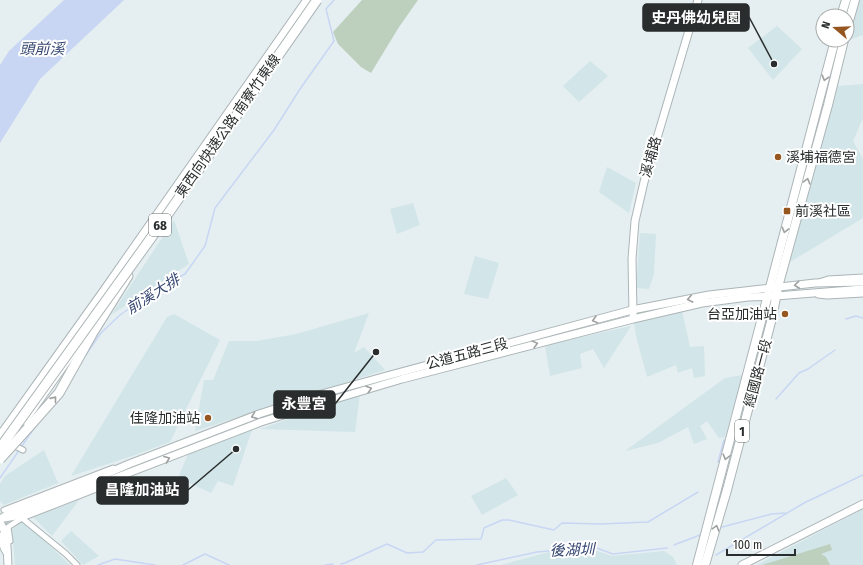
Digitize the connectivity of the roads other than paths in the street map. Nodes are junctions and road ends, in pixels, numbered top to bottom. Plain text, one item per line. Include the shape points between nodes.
1 (308, 0) edge
2 (317, 0) edge
3 (321, 0) edge
4 (698, 0) edge
5 (833, 48) edge
6 (842, 48) edge
7 (144, 252) junction
8 (127, 272) junction
9 (863, 277) edge
10 (863, 282) edge
11 (815, 283) junction
12 (778, 286) junction
13 (770, 288) junction
14 (863, 289) edge
15 (813, 294) junction
16 (863, 294) edge
17 (776, 296) junction
18 (768, 297) junction
19 (632, 310) junction
20 (633, 318) junction
21 (19, 432) junction
22 (208, 434) junction
23 (0, 437) edge
24 (211, 442) junction
25 (15, 446) junction
26 (23, 450) dead end
27 (1, 455) edge
28 (129, 464) junction
29 (130, 473) junction
30 (863, 504) edge
31 (4, 510) dead end
32 (22, 518) junction
33 (0, 520) edge
34 (0, 535) edge
35 (8, 556) junction
36 (8, 565) edge
37 (76, 565) edge
38 (697, 565) edge
39 (705, 565) edge
40 (742, 565) edge

1 - 23 highway, 東西向快速公路 南寮竹東線 / 68
2 - 27 highway, 東西向快速公路 南寮竹東線 / 68, bridge
3 - 7 street
4 - 19 street, 溪埔路 via 644,182 635,221
5 -> 13 main road, 經國路一段 / 1
12 -> 6 main road, 經國路一段 / 1
7 - 8 street
7 - 8 street via 135,257
8 - 21 street via 84,328 82,342
27 -> 8 highway, bridge via 59,393
9 - 11 street, 公道五路三段 via 828,279
10 - 11 street, 公道五路三段
11 -> 12 street, 公道五路三段
12 - 13 street, 公道五路三段
12 - 17 main road, 經國路一段 / 1
13 - 18 main road, 經國路一段 / 1
13 -> 19 street, 公道五路三段 via 709,295
14 - 15 street, 公道五路三段
15 - 16 street, 公道五路三段
15 - 17 street, 公道五路三段
17 - 18 street, 公道五路三段
39 -> 17 main road, 經國路一段 / 1 via 729,483
18 - 20 street, 公道五路三段 via 702,303
18 -> 38 main road, 經國路一段 / 1
19 - 20 street, 溪埔路
19 -> 22 street, 公道五路三段 via 325,393 259,414
24 -> 20 street, 公道五路三段 via 261,422 339,397
21 - 25 street
21 - 27 street
22 - 24 street
22 - 28 street, 公道五路三段
29 -> 24 street, 公道五路三段
25 - 26 street
25 - 27 street
28 - 31 street, 公道五路三段 via 108,469
28 - 33 street, 公道五路三段 via 15,510
29 - 32 street, 公道五路三段 via 112,483
29 - 33 street, 公道五路三段
30 - 40 street
32 - 35 street, 公道五路三段 via 8,527
32 - 37 street
33 - 35 street via 4,528
34 - 35 street
35 - 36 street

